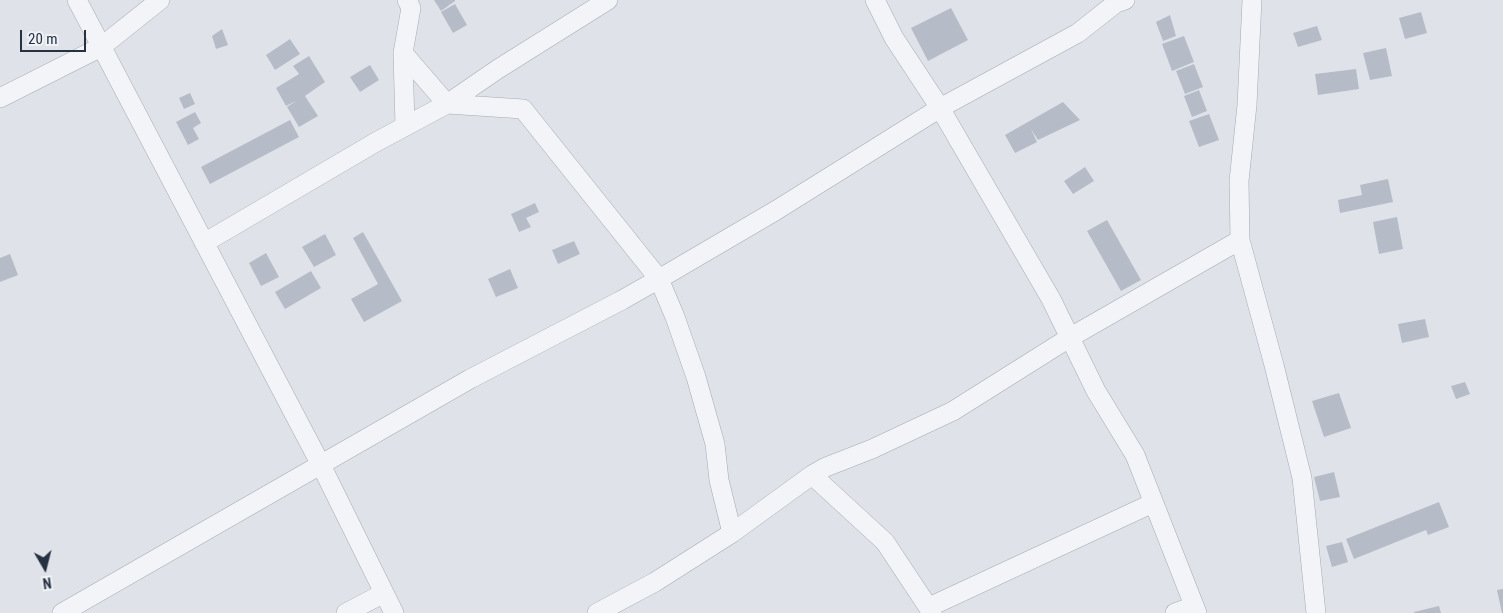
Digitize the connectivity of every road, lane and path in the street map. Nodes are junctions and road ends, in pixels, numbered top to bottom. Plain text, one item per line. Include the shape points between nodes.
1 (76, 0) edge
2 (160, 0) edge
3 (407, 0) edge
4 (608, 0) edge
5 (875, 0) edge
6 (1125, 0) edge
7 (1252, 0) edge
8 (101, 47) junction
9 (404, 53) junction
10 (0, 98) edge
11 (447, 104) junction
12 (940, 108) junction
13 (405, 126) junction
14 (1240, 240) junction
15 (204, 243) junction
16 (659, 279) junction
17 (1070, 338) junction
18 (321, 465) junction
19 (812, 475) junction
20 (1153, 503) junction
21 (732, 533) junction
22 (384, 593) junction
23 (931, 610) edge
24 (1195, 610) edge
25 (62, 613) edge
26 (346, 613) edge
27 (394, 613) edge
28 (597, 613) edge
29 (1175, 613) edge
30 (1316, 613) edge

1 - 8 street
2 - 8 street
3 - 9 street via 411,8
4 - 11 street
5 - 12 street via 894,38
6 - 12 street via 1116,3 1078,34
7 - 14 street via 1239,181
8 - 10 street
8 - 15 street
9 - 11 street
9 - 13 street
11 - 13 street
11 - 16 street via 523,109
12 - 16 street
12 - 17 street
13 - 15 street
14 - 17 street
14 - 30 street via 1302,478
15 - 18 street
16 - 18 street via 470,380
16 - 21 street via 696,376 715,444
17 - 19 street via 953,411
17 - 20 street via 1096,391 1134,455
18 - 22 street
18 - 25 street
19 - 21 street
19 - 23 street via 885,542
20 - 23 street
20 - 24 street
21 - 28 street via 655,582
22 - 26 street
22 - 27 street
24 - 29 street

